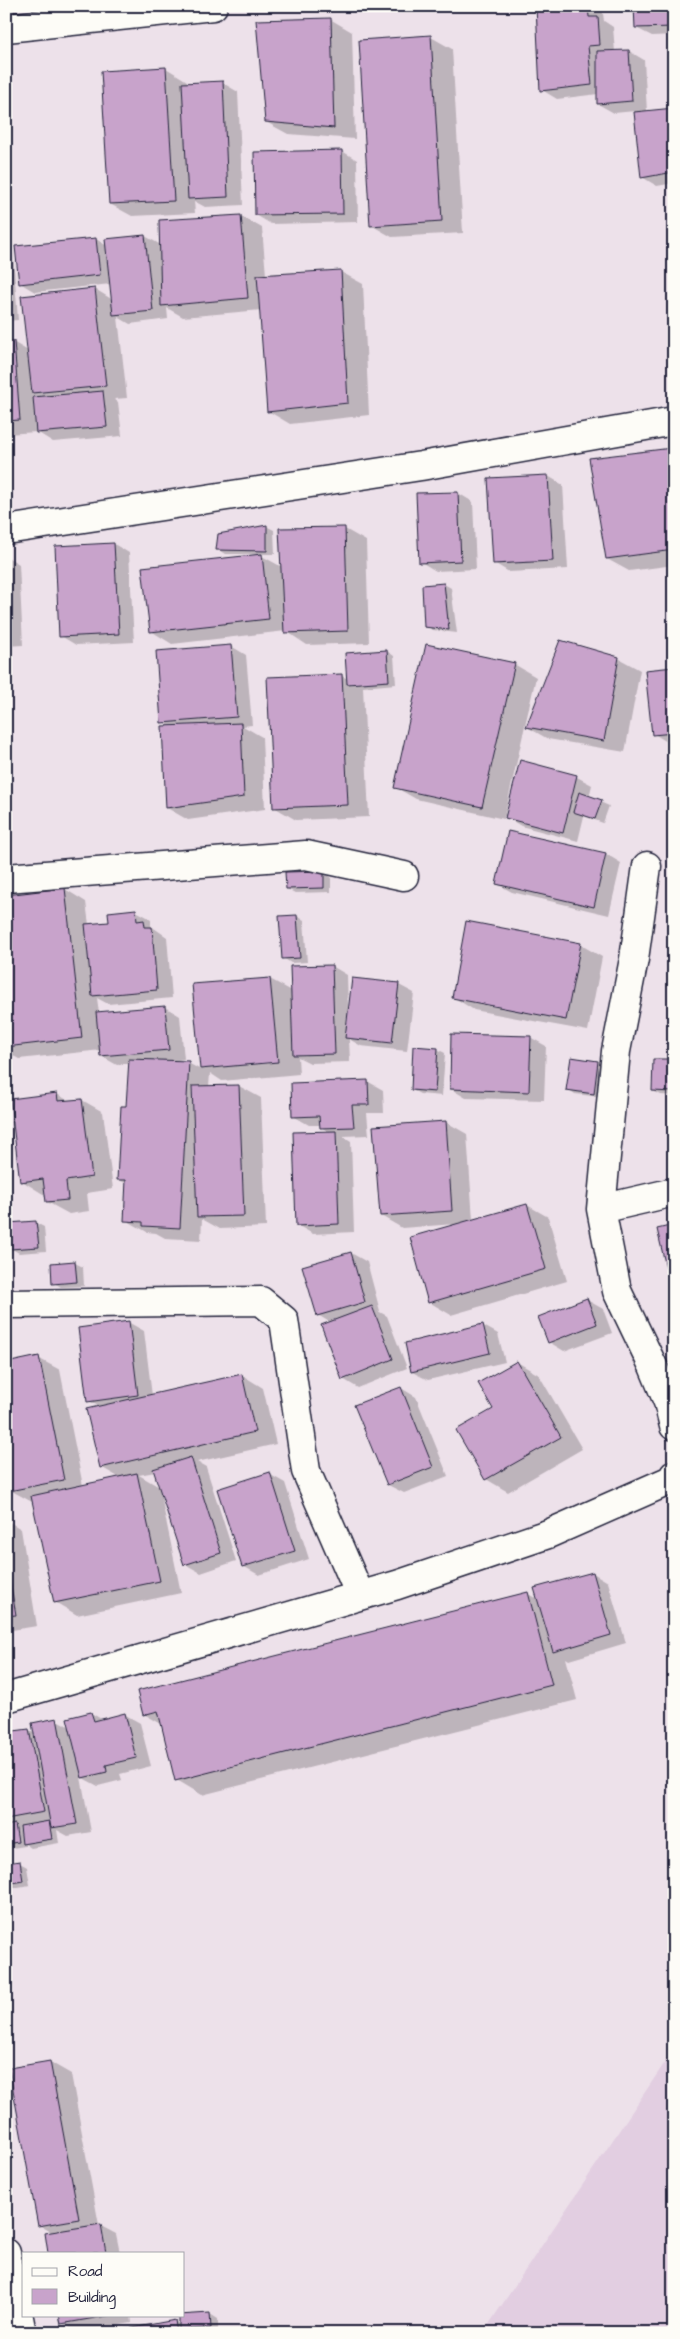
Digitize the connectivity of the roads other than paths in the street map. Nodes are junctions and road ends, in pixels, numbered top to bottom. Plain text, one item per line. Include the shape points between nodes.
1 (213, 6) edge
2 (6, 28) edge
3 (674, 421) edge
4 (6, 530) edge
5 (647, 866) dead end
6 (404, 876) dead end
7 (6, 878) edge
8 (674, 1192) edge
9 (601, 1209) junction
10 (6, 1304) edge
11 (674, 1426) edge
12 (674, 1475) edge
13 (360, 1595) junction
14 (6, 1698) edge
15 (6, 2253) edge
16 (22, 2333) edge

1 - 2 street
3 - 4 street via 421,466
5 - 9 street via 634,959 616,1051
6 - 7 street via 306,855
8 - 9 street
9 - 11 street via 617,1291 653,1366
10 - 13 street via 261,1301 284,1320 306,1471
12 - 13 street via 673,1479 548,1534
13 - 14 street
15 - 16 street

